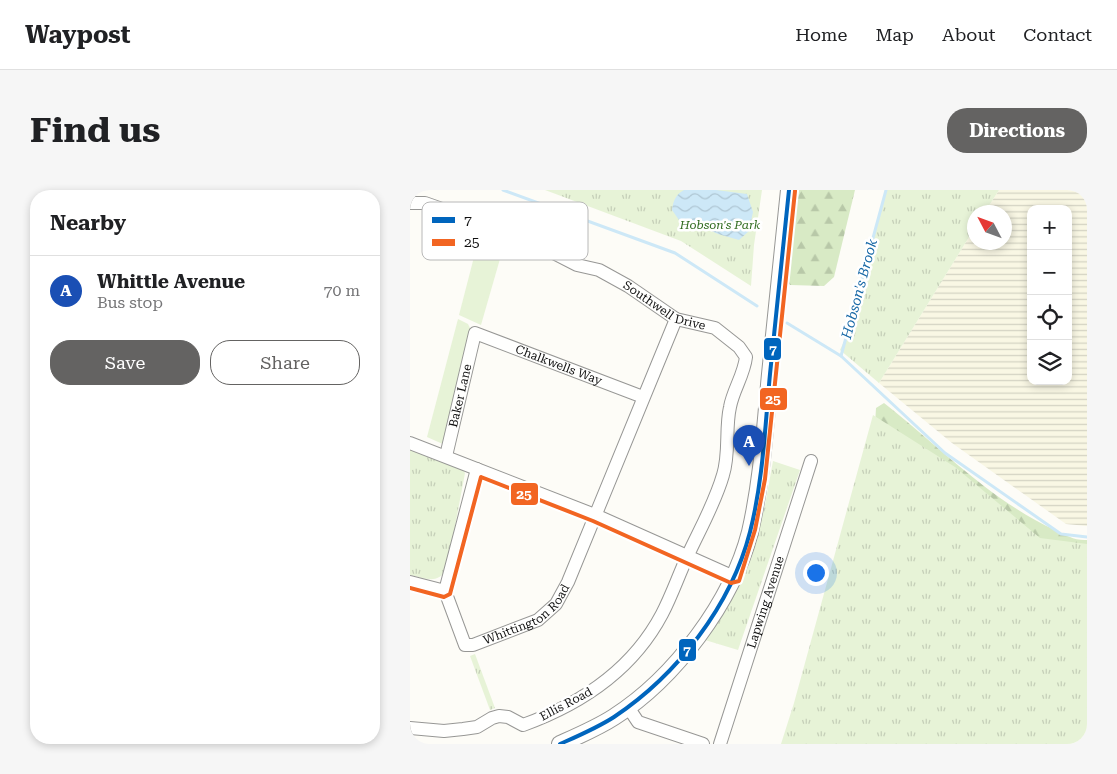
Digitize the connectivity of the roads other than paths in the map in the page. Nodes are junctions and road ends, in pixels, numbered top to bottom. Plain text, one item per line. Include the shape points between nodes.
1 (789, 190) edge
2 (567, 260) edge
3 (676, 319) junction
4 (475, 333) joint
5 (643, 397) junction
6 (410, 443) edge
7 (446, 456) junction
8 (811, 461) dead end
9 (477, 469) junction
10 (595, 515) junction
11 (687, 557) junction
12 (734, 577) junction
13 (410, 582) edge
14 (445, 591) junction
15 (628, 707) junction
16 (410, 728) edge
17 (685, 741) edge
18 (560, 744) edge
19 (704, 744) edge
20 (720, 744) edge

1 - 12 street via 765,435 750,532
2 - 3 street, Southwell Drive via 599,270
3 - 5 street
3 - 11 street, Southwell Drive via 715,328 746,357 745,370 730,407 723,475
4 - 5 street, Chalkwells Way
4 - 7 street, Baker Lane
5 - 10 street
6 - 7 street
7 - 9 street
8 - 20 street, Lapwing Avenue
9 - 10 street
9 - 14 street
10 - 11 street
10 - 14 street, Whittington Road via 568,582 556,604 538,620 473,645 465,645
11 - 12 street
11 - 16 street, Ellis Road via 662,614 644,642 603,684 572,704 523,725 499,716 463,730 444,732
12 - 15 street via 692,643 672,667
13 - 14 street
15 - 17 street via 638,722
15 - 18 street
17 - 19 street

